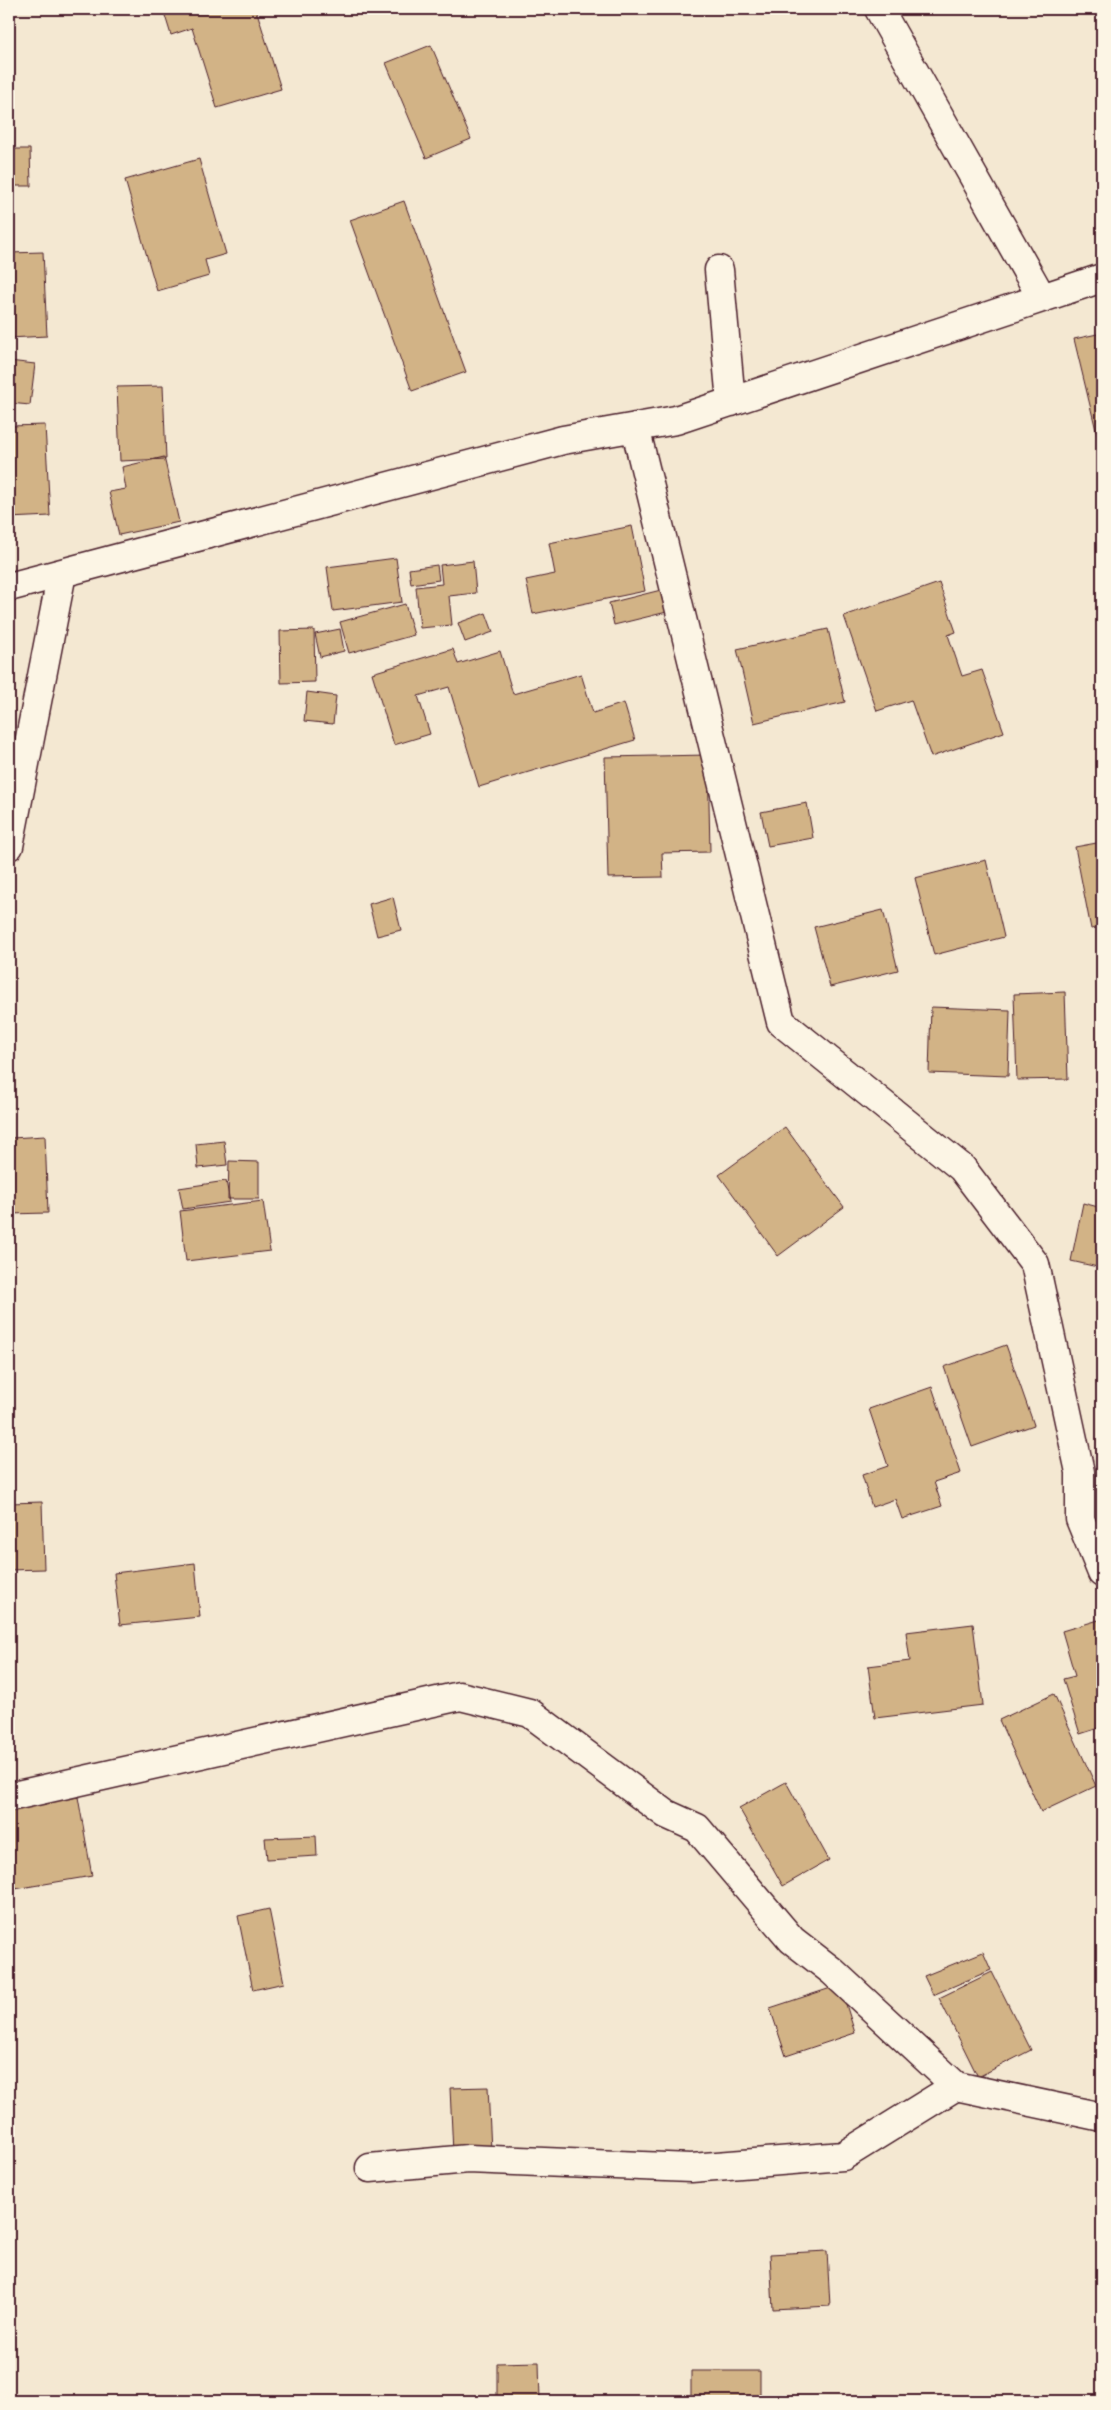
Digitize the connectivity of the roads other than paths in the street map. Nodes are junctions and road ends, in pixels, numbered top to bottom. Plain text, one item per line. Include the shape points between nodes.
1 (888, 11) edge
2 (719, 270) dead end
3 (1102, 278) edge
4 (1042, 298) junction
5 (731, 402) junction
6 (635, 427) junction
7 (62, 573) junction
8 (9, 587) edge
9 (9, 846) edge
10 (1102, 1573) edge
11 (9, 1797) edge
12 (956, 2086) junction
13 (1102, 2117) edge
14 (370, 2168) dead end

1 - 4 street
2 - 5 street
3 - 4 street
4 - 5 street
5 - 6 street via 676,420
6 - 7 street via 563,440
6 - 10 street via 781,1022 962,1168 1035,1264 1080,1472 1080,1519
7 - 8 street
7 - 9 street
11 - 12 street via 460,1696 530,1713 666,1814 697,1828 792,1940 832,1971
12 - 13 street
12 - 14 street via 843,2156 691,2168 468,2159

